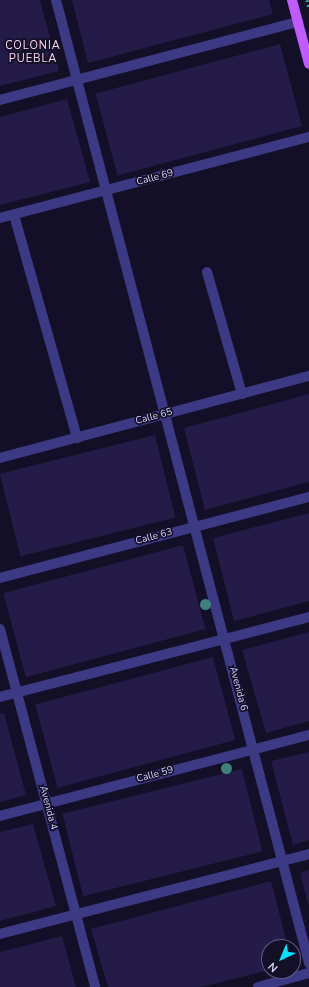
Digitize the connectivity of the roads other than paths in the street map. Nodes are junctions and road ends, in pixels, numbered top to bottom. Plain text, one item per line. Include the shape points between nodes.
1 (56, 0) edge
2 (292, 0) edge
3 (298, 22) junction
4 (309, 64) edge
5 (77, 80) junction
6 (0, 100) edge
7 (309, 137) edge
8 (105, 191) junction
9 (14, 214) junction
10 (0, 218) edge
11 (207, 272) dead end
12 (309, 376) edge
13 (242, 394) junction
14 (164, 415) junction
15 (77, 438) junction
16 (0, 458) edge
17 (309, 497) edge
18 (194, 527) junction
19 (0, 578) edge
20 (309, 617) edge
21 (0, 629) edge
22 (224, 639) junction
23 (17, 693) junction
24 (0, 697) edge
25 (309, 735) edge
26 (254, 750) junction
27 (46, 804) junction
28 (0, 816) edge
29 (309, 854) edge
30 (282, 860) junction
31 (76, 914) junction
32 (0, 934) edge
33 (309, 963) edge
34 (309, 974) edge
35 (95, 987) edge
36 (258, 987) edge

1 - 5 street
2 - 3 main road
3 - 4 main road
3 - 5 street
5 - 6 street
5 - 8 street
7 - 8 street, Calle 69
8 - 9 street, Calle 69
8 - 14 street, Avenida 6
9 - 10 street, Calle 69
9 - 15 street
11 - 13 street
12 - 13 street, Calle 65
13 - 14 street, Calle 65
14 - 15 street, Calle 65
14 - 18 street, Avenida 6
15 - 16 street, Calle 65
17 - 18 street, Calle 63
18 - 19 street, Calle 63
18 - 22 street, Avenida 6
20 - 22 street
21 - 23 street, Avenida 4
22 - 23 street
22 - 26 street, Avenida 6
23 - 24 street
23 - 27 street, Avenida 4
25 - 26 street, Calle 59
26 - 27 street, Calle 59
26 - 30 street, Avenida 6
27 - 28 street, Calle 59
27 - 31 street, Avenida 4
29 - 30 street
30 - 31 street
30 - 33 street, Avenida 6
31 - 32 street
31 - 35 street, Avenida 4
34 - 36 street

